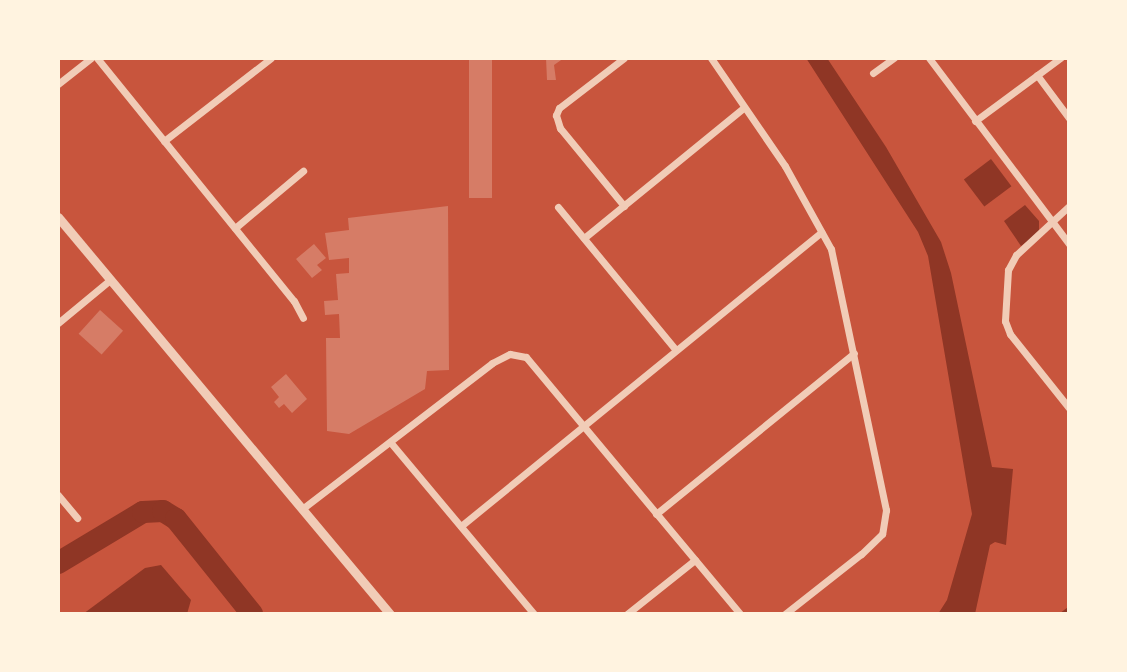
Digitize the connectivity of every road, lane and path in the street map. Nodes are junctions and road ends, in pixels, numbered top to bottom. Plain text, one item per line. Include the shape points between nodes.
1 (94, 58) edge
2 (271, 58) edge
3 (624, 58) edge
4 (711, 58) edge
5 (894, 58) edge
6 (929, 58) edge
7 (1060, 58) edge
8 (873, 73) dead end
9 (1037, 75) junction
10 (58, 84) edge
11 (742, 109) junction
12 (1069, 118) edge
13 (975, 121) junction
14 (164, 141) junction
15 (303, 171) dead end
16 (624, 206) junction
17 (1069, 206) edge
18 (558, 207) dead end
19 (58, 217) edge
20 (1051, 221) junction
21 (235, 228) junction
22 (821, 232) junction
23 (584, 238) junction
24 (1069, 244) edge
25 (110, 280) junction
26 (303, 318) dead end
27 (58, 323) edge
28 (676, 350) junction
29 (854, 353) junction
30 (1069, 408) edge
31 (583, 426) junction
32 (391, 443) junction
33 (58, 495) edge
34 (302, 509) junction
35 (656, 514) junction
36 (77, 518) dead end
37 (461, 526) junction
38 (695, 560) junction
39 (390, 614) edge
40 (534, 614) edge
41 (627, 614) edge
42 (740, 614) edge
43 (785, 614) edge

1 - 10 street
1 - 14 street
2 - 14 street
3 - 16 street via 556,115 560,128
4 - 11 street
5 - 8 street
6 - 13 street
7 - 9 street
9 - 12 street
9 - 13 street
11 - 16 street
11 - 22 street via 785,166
13 - 20 street
14 - 21 street
15 - 21 street
16 - 23 street
17 - 20 street
18 - 23 street
19 - 25 street
20 - 24 street
20 - 30 street via 1008,270 1005,321
21 - 26 street
22 - 28 street
22 - 29 street via 831,249
23 - 28 street
25 - 27 street
25 - 34 street
28 - 31 street
29 - 35 street
29 - 43 street via 886,510 882,534
31 - 32 street via 526,357 510,354
31 - 35 street
31 - 37 street
32 - 34 street
32 - 37 street
33 - 36 street
34 - 39 street
35 - 38 street
37 - 40 street
38 - 41 street
38 - 42 street

